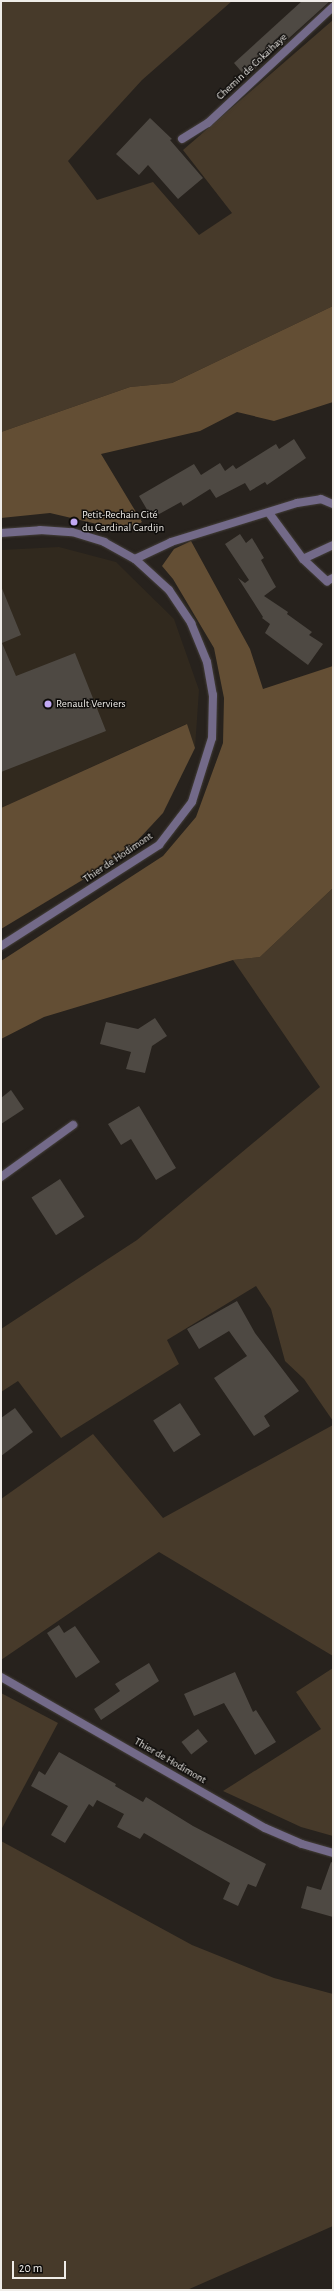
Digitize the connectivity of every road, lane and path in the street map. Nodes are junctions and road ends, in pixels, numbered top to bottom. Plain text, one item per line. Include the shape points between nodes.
1 (333, 7) edge
2 (182, 139) dead end
3 (333, 504) edge
4 (268, 513) junction
5 (1, 533) edge
6 (333, 545) edge
7 (135, 559) junction
8 (303, 559) junction
9 (333, 578) edge
10 (1, 946) edge
11 (73, 1125) dead end
12 (1, 1177) edge
13 (1, 1677) edge
14 (333, 1853) edge

1 - 2 street, Chemin de Cokaihaye via 208,123
3 - 4 street via 321,499 296,503
4 - 7 street via 171,542
4 - 8 street
5 - 7 street, Thier de Hodimont via 40,530 72,532 104,542
6 - 8 street
7 - 10 street, Thier de Hodimont via 169,590 191,623 207,662 213,695 212,738 199,782 192,802 159,845
8 - 9 street via 327,581
11 - 12 street
13 - 14 street, Thier de Hodimont via 265,1828 302,1844

